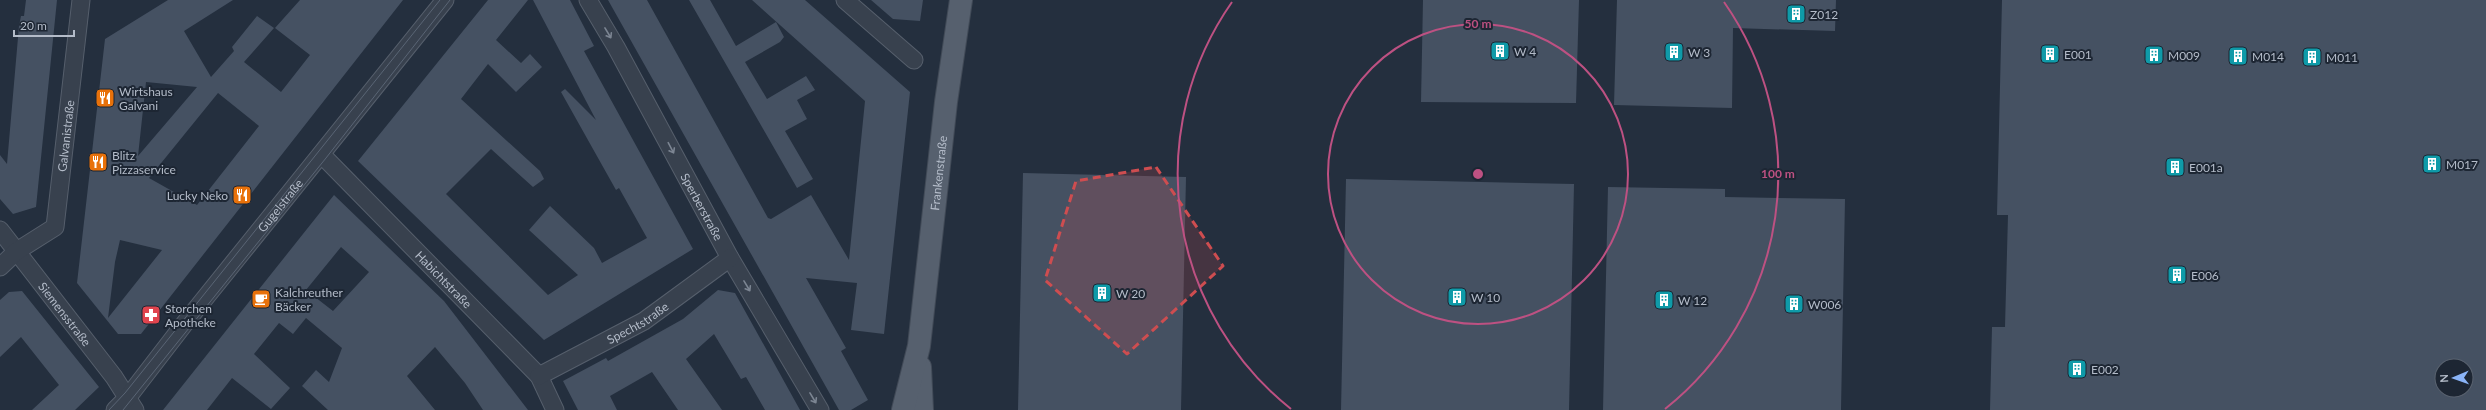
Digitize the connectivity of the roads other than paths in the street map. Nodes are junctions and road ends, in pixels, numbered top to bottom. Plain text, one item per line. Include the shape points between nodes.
1 (81, 0) edge
2 (445, 0) edge
3 (588, 0) edge
4 (845, 0) edge
5 (961, 0) edge
6 (914, 60) dead end
7 (322, 155) junction
8 (0, 230) edge
9 (17, 251) junction
10 (730, 258) junction
11 (0, 267) edge
12 (919, 346) junction
13 (539, 376) junction
14 (131, 404) edge
15 (115, 410) edge
16 (555, 410) edge
17 (820, 410) edge
18 (903, 410) edge
19 (922, 410) edge

1 - 9 street, Galvanistraße via 55,227
2 - 7 street, Gugelstraße
3 -> 10 street, Sperberstraße
4 - 6 street
5 - 12 main road, Frankenstraße via 946,102
7 - 13 street, Habichtstraße
7 - 14 street, Gugelstraße via 185,323
8 - 9 street, Siemensstraße
9 - 11 street
9 - 14 street, Siemensstraße
10 - 13 street, Spechtstraße via 644,321
10 -> 17 street, Sperberstraße
12 - 18 main road, Frankenstraße
12 - 19 main road, Frankenstraße
13 - 16 street, Habichtstraße
14 - 15 street, Gugelstraße

